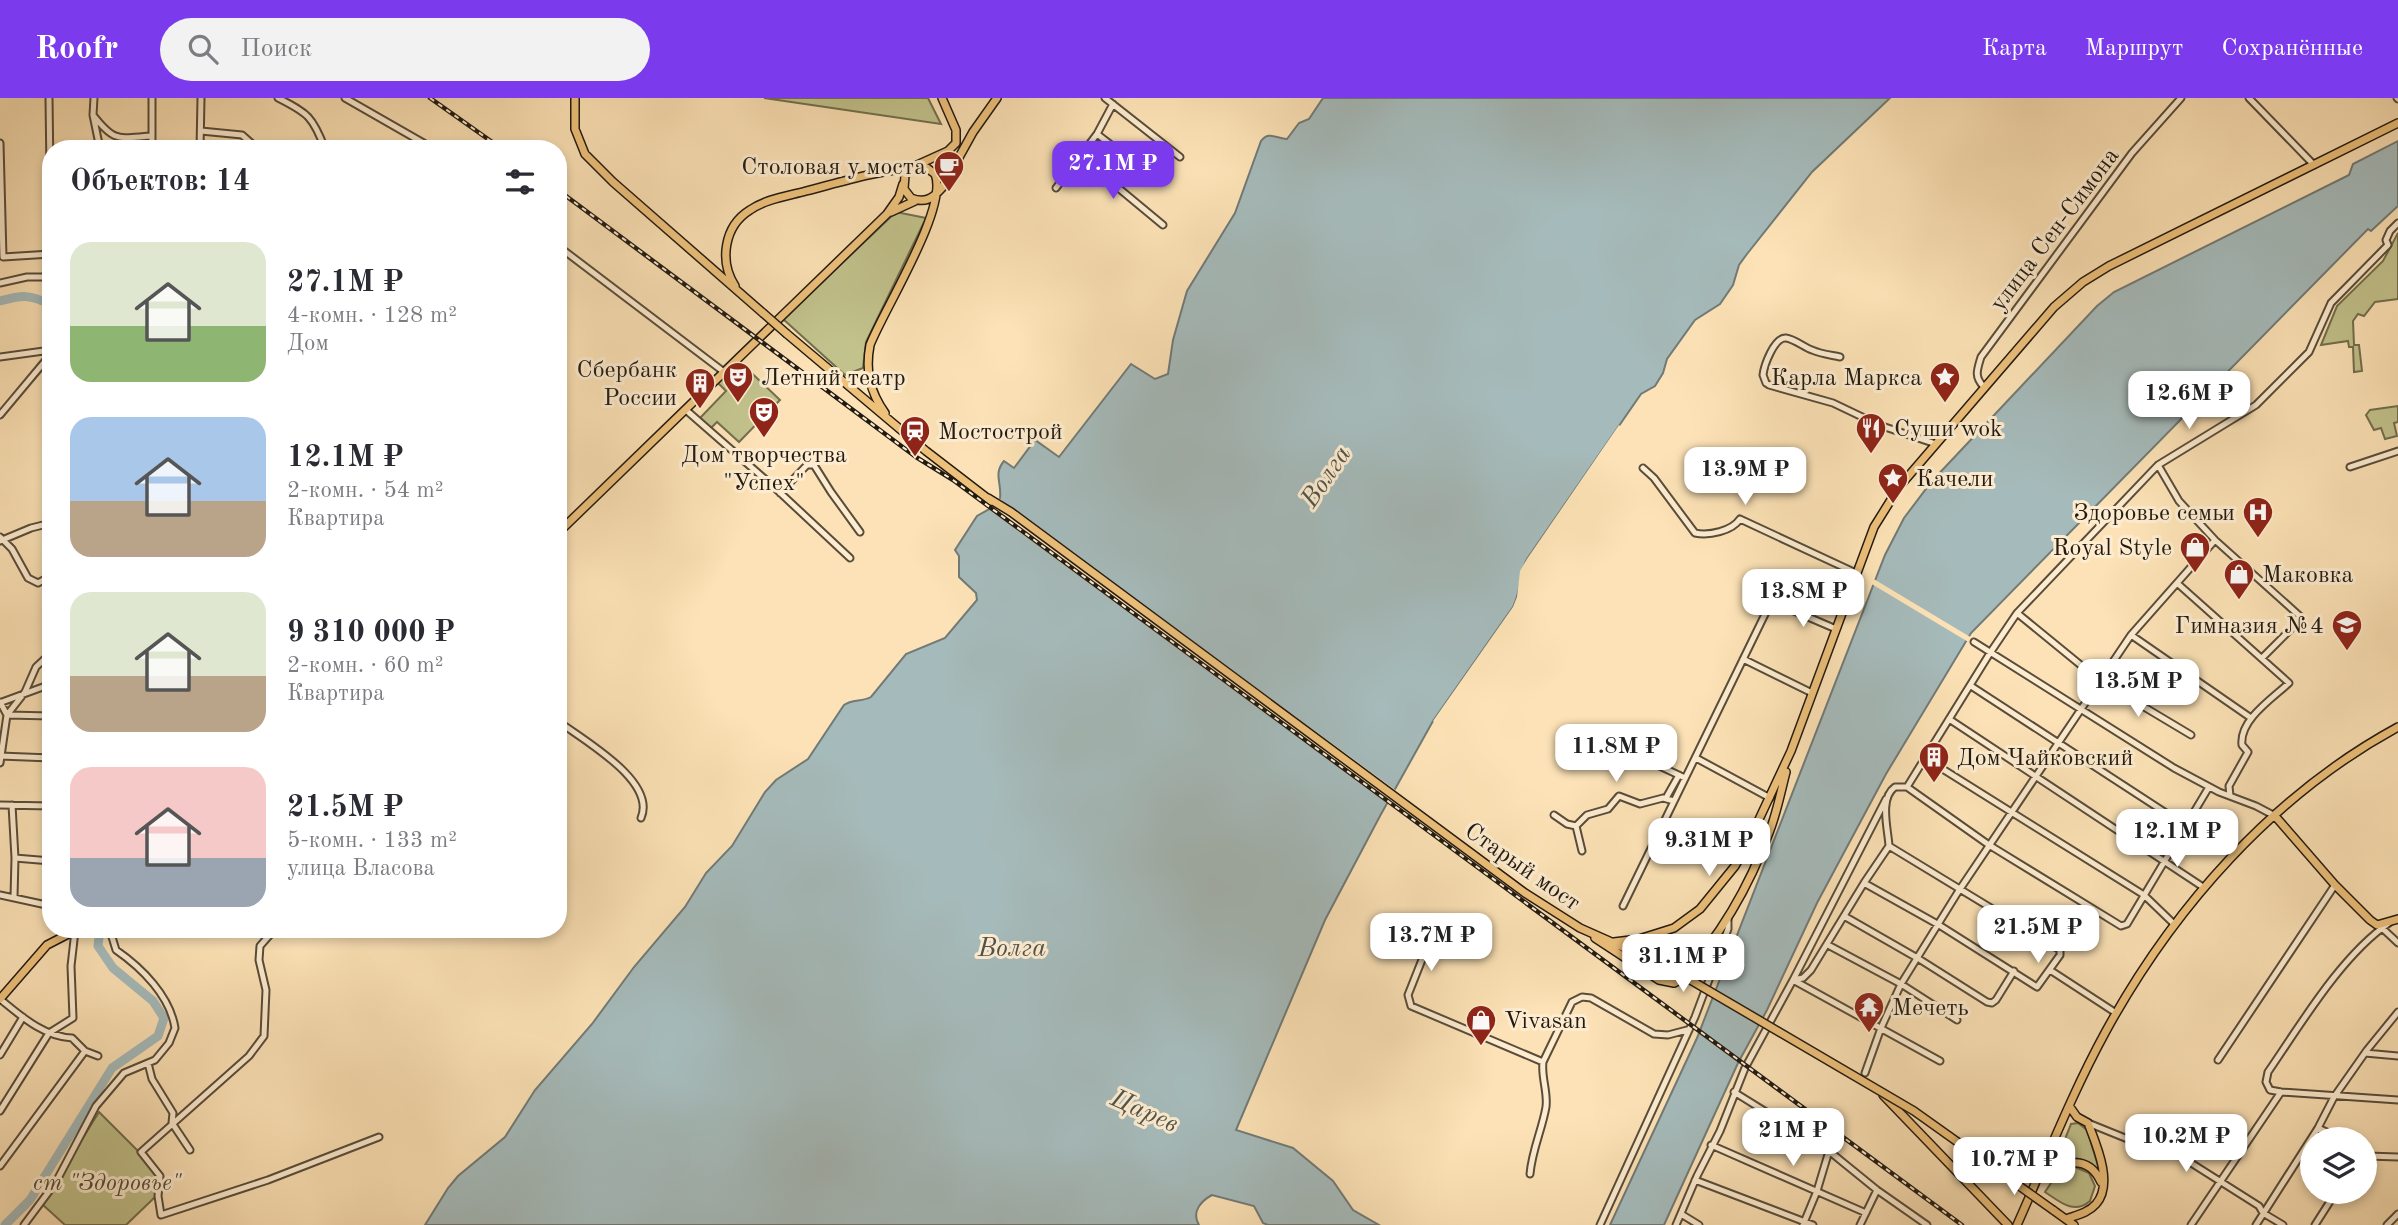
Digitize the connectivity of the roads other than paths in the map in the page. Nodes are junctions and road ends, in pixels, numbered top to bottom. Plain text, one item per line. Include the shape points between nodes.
1 (49, 98) edge
2 (94, 98) edge
3 (152, 98) edge
4 (201, 98) edge
5 (278, 98) edge
6 (345, 98) edge
7 (575, 98) edge
8 (942, 98) edge
9 (997, 98) edge
10 (1105, 98) edge
11 (2181, 98) edge
12 (2249, 98) edge
13 (1113, 104) junction
14 (93, 115) junction
15 (2398, 123) edge
16 (201, 131) junction
17 (973, 132) junction
18 (1097, 134) junction
19 (152, 136) junction
20 (50, 140) edge
21 (98, 140) edge
22 (152, 140) edge
23 (200, 140) edge
24 (248, 140) edge
25 (322, 140) edge
26 (418, 140) edge
27 (0, 143) edge
28 (951, 149) junction
29 (1080, 157) junction
30 (1180, 157) dead end
31 (2314, 165) junction
32 (914, 167) junction
33 (1153, 178) dead end
34 (903, 184) junction
35 (1056, 188) dead end
36 (937, 193) junction
37 (917, 201) junction
38 (887, 214) junction
39 (2398, 223) edge
40 (1163, 225) dead end
41 (567, 253) edge
42 (42, 255) edge
43 (2, 257) edge
44 (42, 277) edge
45 (0, 283) edge
46 (742, 295) junction
47 (42, 353) edge
48 (0, 356) edge
49 (1840, 357) dead end
50 (42, 363) edge
51 (724, 372) junction
52 (1984, 387) junction
53 (686, 410) junction
54 (0, 415) edge
55 (900, 429) junction
56 (1936, 444) junction
57 (2398, 451) edge
58 (2158, 464) junction
59 (2350, 467) dead end
60 (1643, 468) dead end
61 (780, 493) junction
62 (567, 524) edge
63 (42, 526) edge
64 (860, 531) dead end
65 (1, 539) edge
66 (2215, 540) junction
67 (850, 558) dead end
68 (1856, 573) junction
69 (42, 581) edge
70 (2177, 583) junction
71 (2017, 613) junction
72 (1836, 629) junction
73 (2131, 635) junction
74 (1974, 642) dead end
75 (1990, 653) junction
76 (2262, 658) junction
77 (1743, 659) junction
78 (42, 661) edge
79 (2099, 680) junction
80 (1971, 686) junction
81 (42, 687) edge
82 (25, 692) junction
83 (1812, 692) junction
84 (1, 702) edge
85 (2081, 710) junction
86 (7, 715) junction
87 (42, 716) edge
88 (2252, 718) junction
89 (1949, 719) junction
90 (2398, 727) edge
91 (567, 728) edge
92 (2191, 735) dead end
93 (1602, 739) dead end
94 (2058, 744) junction
95 (1791, 751) junction
96 (0, 756) edge
97 (42, 758) edge
98 (1696, 758) junction
99 (1925, 758) junction
100 (0, 763) edge
101 (1679, 775) junction
102 (2034, 777) junction
103 (1685, 778) junction
104 (1908, 787) junction
105 (2209, 787) junction
106 (1888, 794) junction
107 (2230, 796) junction
108 (1666, 798) junction
109 (1770, 798) junction
110 (1674, 801) junction
111 (0, 805) edge
112 (12, 805) junction
113 (42, 806) edge
114 (2012, 813) junction
115 (1554, 815) dead end
116 (2275, 816) junction
117 (641, 818) dead end
118 (1576, 826) junction
119 (2186, 826) junction
120 (1989, 845) junction
121 (1889, 846) junction
122 (1582, 851) dead end
123 (15, 858) junction
124 (42, 860) edge
125 (2165, 863) junction
126 (1864, 883) junction
127 (2335, 885) junction
128 (2203, 887) junction
129 (1961, 888) junction
130 (0, 895) edge
131 (2144, 895) junction
132 (14, 897) junction
133 (42, 904) edge
134 (1623, 906) dead end
135 (1844, 916) junction
136 (1728, 917) junction
137 (2398, 917) edge
138 (2175, 924) junction
139 (1939, 925) junction
140 (2385, 926) junction
141 (1660, 933) junction
142 (58, 938) edge
143 (76, 938) edge
144 (112, 938) edge
145 (265, 938) edge
146 (1429, 942) dead end
147 (2398, 943) edge
148 (1828, 945) junction
149 (1612, 946) junction
150 (1646, 956) junction
151 (1919, 959) junction
152 (2050, 970) junction
153 (2014, 971) junction
154 (1793, 980) junction
155 (1901, 984) junction
156 (0, 999) edge
157 (2398, 1012) edge
158 (2116, 1013) junction
159 (23, 1017) junction
160 (1957, 1020) dead end
161 (1881, 1028) junction
162 (1687, 1031) junction
163 (49, 1033) junction
164 (85, 1051) junction
165 (2365, 1053) junction
166 (0, 1055) edge
167 (2398, 1055) edge
168 (98, 1056) dead end
169 (2218, 1060) dead end
170 (1940, 1061) dead end
171 (1543, 1062) junction
172 (148, 1063) junction
173 (1865, 1073) dead end
174 (1872, 1085) junction
175 (1734, 1092) junction
176 (2281, 1092) junction
177 (2334, 1097) junction
178 (2398, 1100) edge
179 (2070, 1107) junction
180 (0, 1111) edge
181 (172, 1123) junction
182 (2088, 1123) junction
183 (2319, 1127) edge
184 (379, 1137) dead end
185 (1712, 1145) junction
186 (190, 1150) dead end
187 (1829, 1151) junction
188 (2377, 1155) edge
189 (2048, 1156) junction
190 (2300, 1156) edge
191 (2398, 1157) edge
192 (2063, 1164) junction
193 (0, 1166) edge
194 (1530, 1174) dead end
195 (1695, 1180) junction
196 (2037, 1181) junction
197 (2220, 1181) junction
198 (2103, 1189) junction
199 (1877, 1190) junction
200 (1817, 1191) junction
201 (2328, 1204) edge
202 (1866, 1213) junction
203 (2263, 1213) junction
204 (1681, 1214) junction
205 (2398, 1214) edge
206 (2066, 1219) junction
207 (1804, 1223) edge
208 (24, 1225) edge
209 (1600, 1225) edge
210 (1676, 1225) edge
211 (1699, 1225) edge
212 (1813, 1225) edge
213 (1860, 1225) edge
214 (1927, 1225) edge
215 (2008, 1225) edge
216 (2017, 1225) edge
217 (2074, 1225) edge
218 (2190, 1225) edge
219 (2256, 1225) edge
220 (2283, 1225) edge
221 (2315, 1225) edge
222 (2387, 1225) edge

1 - 20 street
2 - 14 street
3 - 19 street
4 - 16 street
5 - 25 street via 310,118
6 - 26 street
7 - 46 main road via 576,129 584,154
8 - 28 main road via 956,130
9 - 17 main road
10 - 13 street
11 - 52 street, улица Сен-Симона via 2132,153 1981,357 1976,371
12 - 31 street
13 - 18 street
13 - 30 street
14 - 19 street via 117,138
14 - 21 street
15 - 31 main road
16 - 23 street
16 - 24 street via 242,135
17 - 28 street
17 - 36 main road
18 - 29 street
18 - 33 street
19 - 22 street
27 - 43 street
28 - 32 main road
29 - 35 street
29 - 40 street
31 - 52 main road via 2095,274 2054,307
32 - 34 main road
32 - 36 main road via 935,174
32 - 46 main road via 883,171 749,210 726,244 727,270
34 - 37 main road via 909,197
34 - 38 main road
36 - 37 main road
36 - 55 main road via 927,227 876,331 868,358 872,390
37 - 38 main road
38 - 51 main road
39 - 58 street via 2386,240 2388,246 2332,303 2309,352 2261,401
41 - 51 street
42 - 43 street
44 - 45 street
46 - 55 main road, bridge
47 - 48 street
49 - 56 street via 1782,338 1763,375 1769,385 1833,403
50 - 54 street
51 - 53 main road
52 - 56 main road
53 - 61 street
53 - 62 main road
55 - 149 main road, Старый мост via 1008,515 1275,712 1525,893
56 - 68 main road via 1885,507
57 - 59 street
58 - 66 street via 2173,494
58 - 71 street
60 - 68 street via 1695,533 1730,529 1740,519
61 - 64 street via 807,465 814,465
61 - 67 street
63 - 65 street
65 - 69 street via 28,578
66 - 70 street
66 - 76 street via 2302,618
68 - 72 main road
70 - 73 street
70 - 76 street
71 - 75 street
71 - 79 street
72 - 77 street via 1772,605
72 - 83 main road
73 - 79 street
73 - 88 street
74 - 75 street
75 - 80 street
75 - 85 street
76 - 88 street via 2289,683
77 - 83 street
77 - 98 street
78 - 82 street
79 - 85 street
79 - 92 street
80 - 89 street
80 - 94 street
81 - 82 street
82 - 84 street
82 - 86 street
83 - 95 main road
84 - 86 street
85 - 94 street
85 - 105 street
86 - 87 street
86 - 96 street
88 - 107 street via 2241,739 2248,751 2229,786
89 - 99 street
89 - 102 street
90 - 116 main road via 2325,775
91 - 117 street via 626,771 644,808
93 - 101 street
94 - 102 street
94 - 119 street
95 - 109 main road
95 - 136 main road via 1771,829
96 - 97 street
96 - 100 street
98 - 103 street
98 - 109 street
99 - 104 street
99 - 114 street
101 - 103 street
101 - 108 street
102 - 114 street
102 - 125 street
103 - 110 street
104 - 106 street via 1895,787
104 - 120 street
105 - 107 street
105 - 119 street
106 - 121 street
106 - 154 street
107 - 116 street
108 - 110 street
108 - 118 street via 1640,804 1619,796 1608,809 1587,815
109 - 141 main road via 1748,845 1718,889 1687,920
110 - 134 street
111 - 112 street
112 - 113 street
112 - 123 street
114 - 120 street
114 - 131 street
115 - 118 street
116 - 127 main road
116 - 128 main road
118 - 122 street
119 - 125 street
120 - 129 street
120 - 131 street via 2123,926
121 - 126 street
121 - 129 street
123 - 124 street
123 - 132 street
125 - 128 street
125 - 131 street
126 - 135 street
126 - 139 street
127 - 140 main road via 2370,920
127 - 169 street
128 - 138 main road
129 - 139 street
129 - 152 street via 2061,952
130 - 132 street
131 - 138 street
132 - 133 street
135 - 148 street
135 - 151 street
136 - 149 main road via 1690,969 1674,983 1659,980
136 - 162 street via 1728,929
137 - 140 main road
138 - 158 main road
139 - 151 street
139 - 153 street
140 - 147 street
140 - 176 street via 2368,937 2268,1072 2270,1090
141 - 149 main road
141 - 150 main road via 1650,942
142 - 156 main road via 32,959
143 - 163 street via 71,966 73,1018
144 - 172 street via 116,950 145,975 173,1016 175,1028 169,1043
145 - 181 street via 259,950 265,989 262,1040
146 - 171 street via 1408,995 1412,1006
148 - 154 street via 1807,974
148 - 155 street
149 - 150 main road
150 - 174 main road, bridge
151 - 153 street via 1992,1003
151 - 155 street
152 - 153 street via 2037,987
152 - 158 street
154 - 161 street
154 - 175 street
155 - 160 street
155 - 161 street
156 - 159 street
157 - 165 street
158 - 179 main road
159 - 163 street
159 - 166 street
161 - 170 street
161 - 173 street
162 - 171 street via 1654,1034 1582,997 1572,1002
162 - 209 street
163 - 164 street via 72,1038
163 - 180 street
164 - 168 street
164 - 193 street
165 - 167 street
165 - 177 street
171 - 194 street via 1546,1106 1531,1154
172 - 181 street via 152,1079 173,1113
172 - 208 street via 124,1073 96,1107 55,1182
174 - 206 main road, bridge
174 - 215 main road, bridge
175 - 185 street
175 - 187 street
176 - 177 street
176 - 197 street
177 - 178 street
177 - 183 street
179 - 182 main road
179 - 189 main road
181 - 184 street via 141,1152 160,1176 161,1215
181 - 186 street
182 - 197 street via 2145,1146 2169,1149
182 - 198 main road via 2101,1163
185 - 195 street
185 - 200 street
187 - 199 street
187 - 200 street
188 - 191 street
189 - 192 main road
189 - 196 main road
190 - 203 street
192 - 196 main road
192 - 198 main road via 2086,1164 2096,1172
195 - 204 street
195 - 207 street
196 - 216 main road
197 - 203 street
197 - 218 street
198 - 206 main road via 2090,1210
199 - 202 street
199 - 214 street
200 - 202 street
200 - 207 street
201 - 221 street
202 - 213 street
203 - 219 street
203 - 220 street
204 - 210 street
204 - 211 street
205 - 222 street
206 - 217 main road
207 - 212 street

